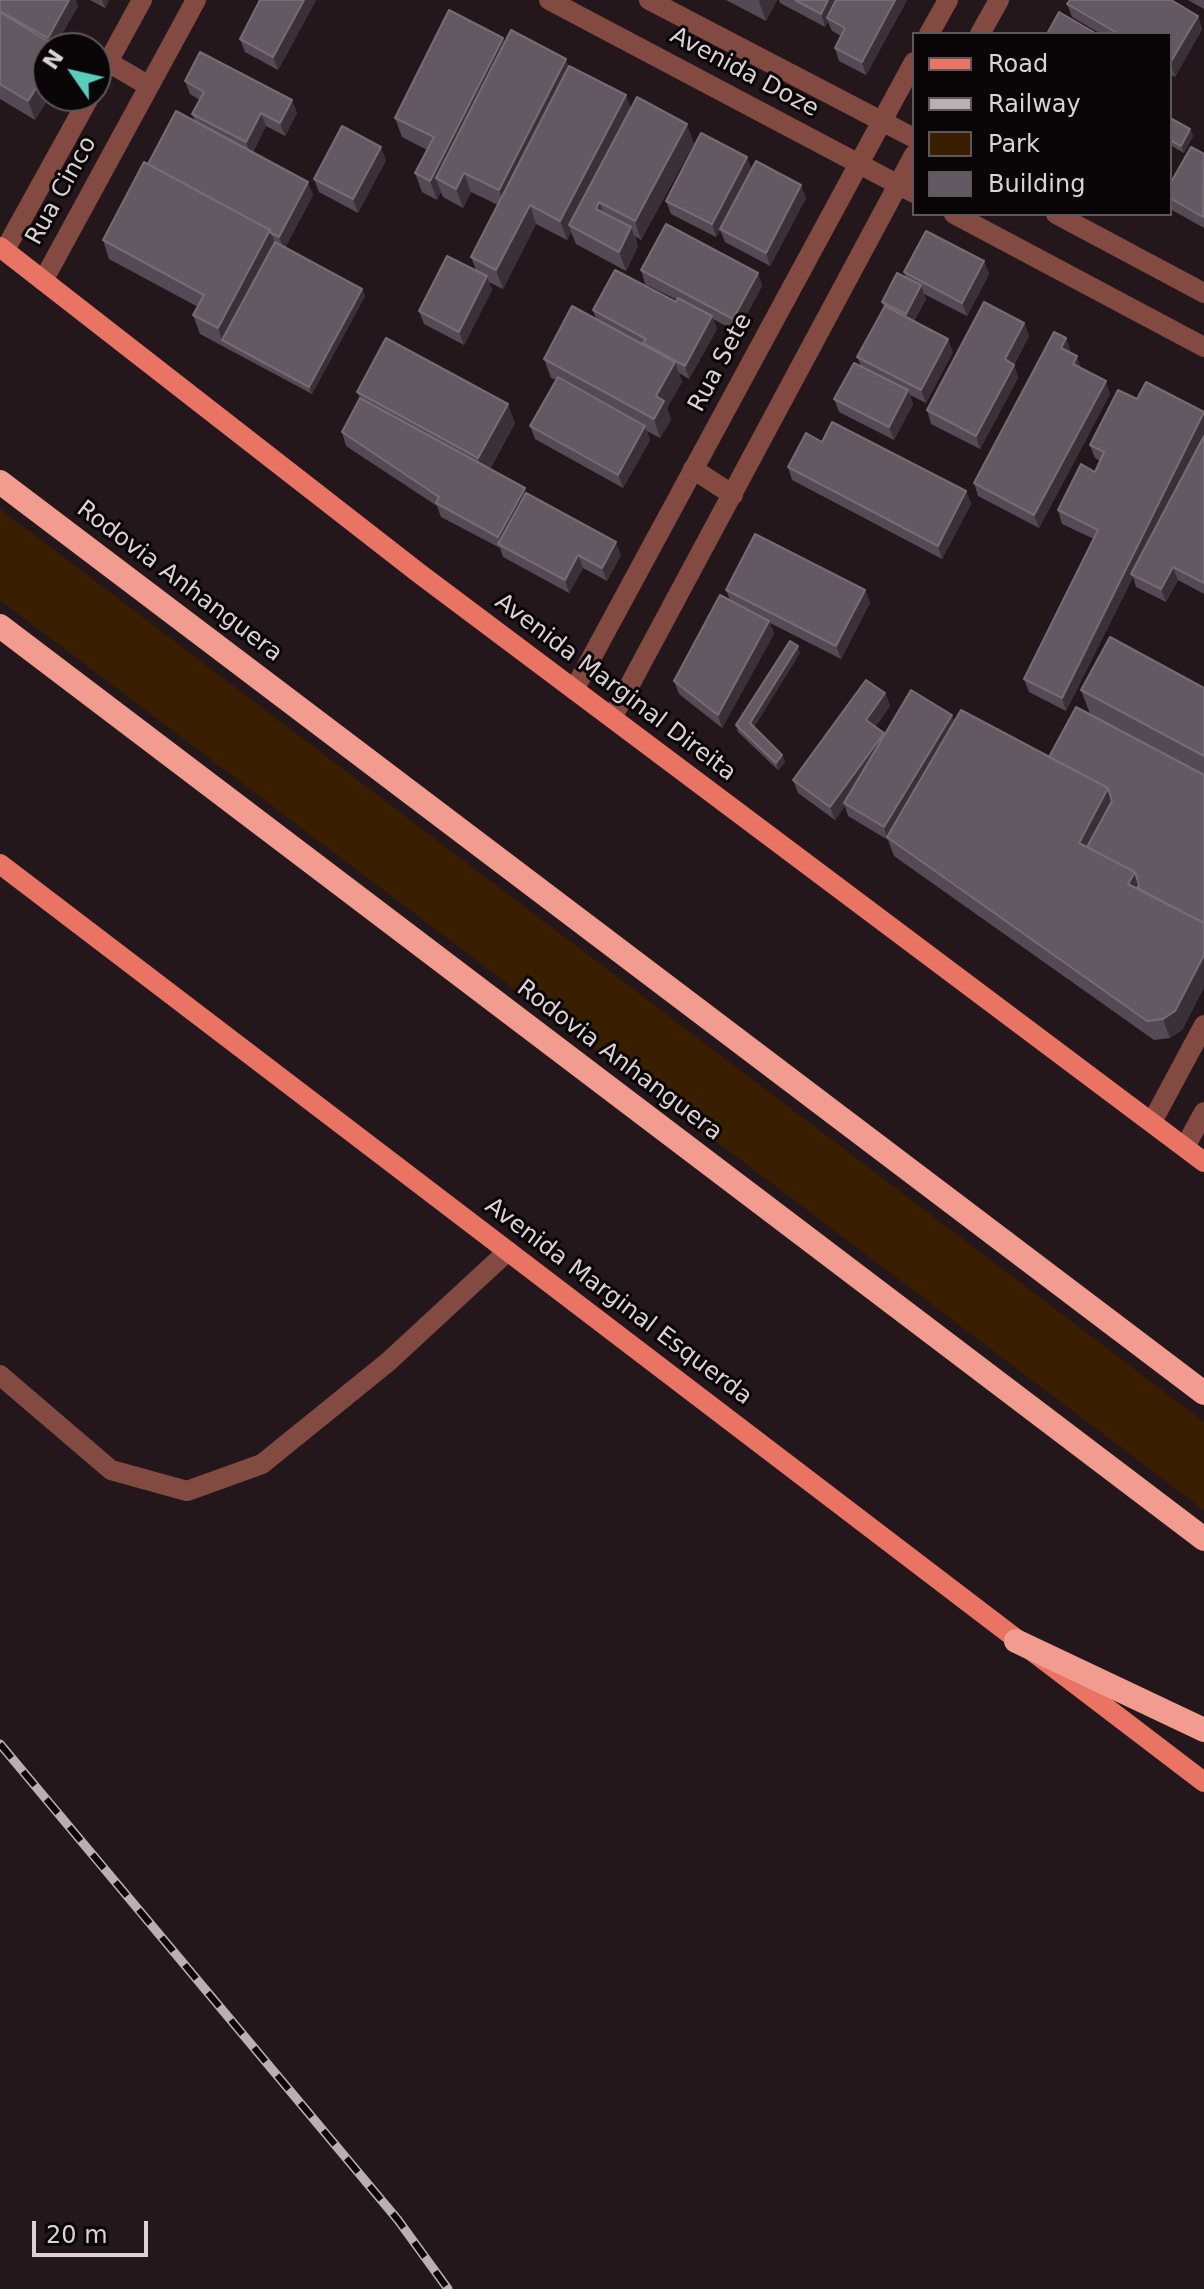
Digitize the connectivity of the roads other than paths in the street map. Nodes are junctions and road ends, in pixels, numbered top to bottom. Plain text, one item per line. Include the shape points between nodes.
1 (142, 0) edge
2 (196, 0) edge
3 (549, 0) edge
4 (649, 0) edge
5 (948, 0) edge
6 (999, 0) edge
7 (930, 32) edge
8 (981, 32) edge
9 (112, 55) edge
10 (112, 64) edge
11 (912, 66) edge
12 (149, 86) junction
13 (81, 112) edge
14 (881, 121) junction
15 (912, 137) edge
16 (858, 163) junction
17 (912, 164) edge
18 (906, 189) edge
19 (958, 216) edge
20 (1060, 216) edge
21 (2, 249) edge
22 (43, 281) junction
23 (1204, 293) edge
24 (1204, 347) edge
25 (693, 469) junction
26 (0, 482) edge
27 (733, 495) junction
28 (0, 626) edge
29 (574, 690) junction
30 (612, 718) junction
31 (0, 864) edge
32 (1204, 1025) edge
33 (1204, 1112) edge
34 (1152, 1122) junction
35 (1185, 1147) junction
36 (1204, 1162) edge
37 (508, 1251) junction
38 (0, 1375) edge
39 (1204, 1393) edge
40 (1204, 1539) edge
41 (1016, 1641) junction
42 (1204, 1730) edge
43 (1204, 1782) edge

1 - 9 street
2 - 12 street, Rua Cinco
3 - 16 street, Avenida Doze
4 - 14 street, Avenida Doze
5 - 7 street
6 - 8 street
10 - 12 street
11 - 14 street, Rua Sete
12 - 22 street, Rua Cinco
13 - 21 street, Rua Cinco
14 - 15 street, Avenida Doze
14 - 16 street, Rua Sete
16 - 18 street, Avenida Doze
16 - 25 street, Rua Sete
17 - 18 street
18 - 27 street
19 - 24 street
20 - 23 street
21 - 22 main road, Avenida Marginal Direita
22 - 29 main road, Avenida Marginal Direita
25 - 27 street
25 - 29 street, Rua Sete
26 - 39 highway, Rodovia Anhanguera
27 - 30 street
28 - 40 highway, Rodovia Anhanguera
29 - 30 main road, Avenida Marginal Direita
30 - 34 main road, Avenida Marginal Direita
31 - 37 main road, Avenida Marginal Esquerda
32 - 34 street
33 - 35 street
34 - 35 main road, Avenida Marginal Direita
35 - 36 main road, Avenida Marginal Direita
37 - 38 street via 388,1362 262,1464 187,1491 111,1470
37 - 41 main road, Avenida Marginal Esquerda
41 - 42 highway
41 - 43 main road, Avenida Marginal Esquerda

